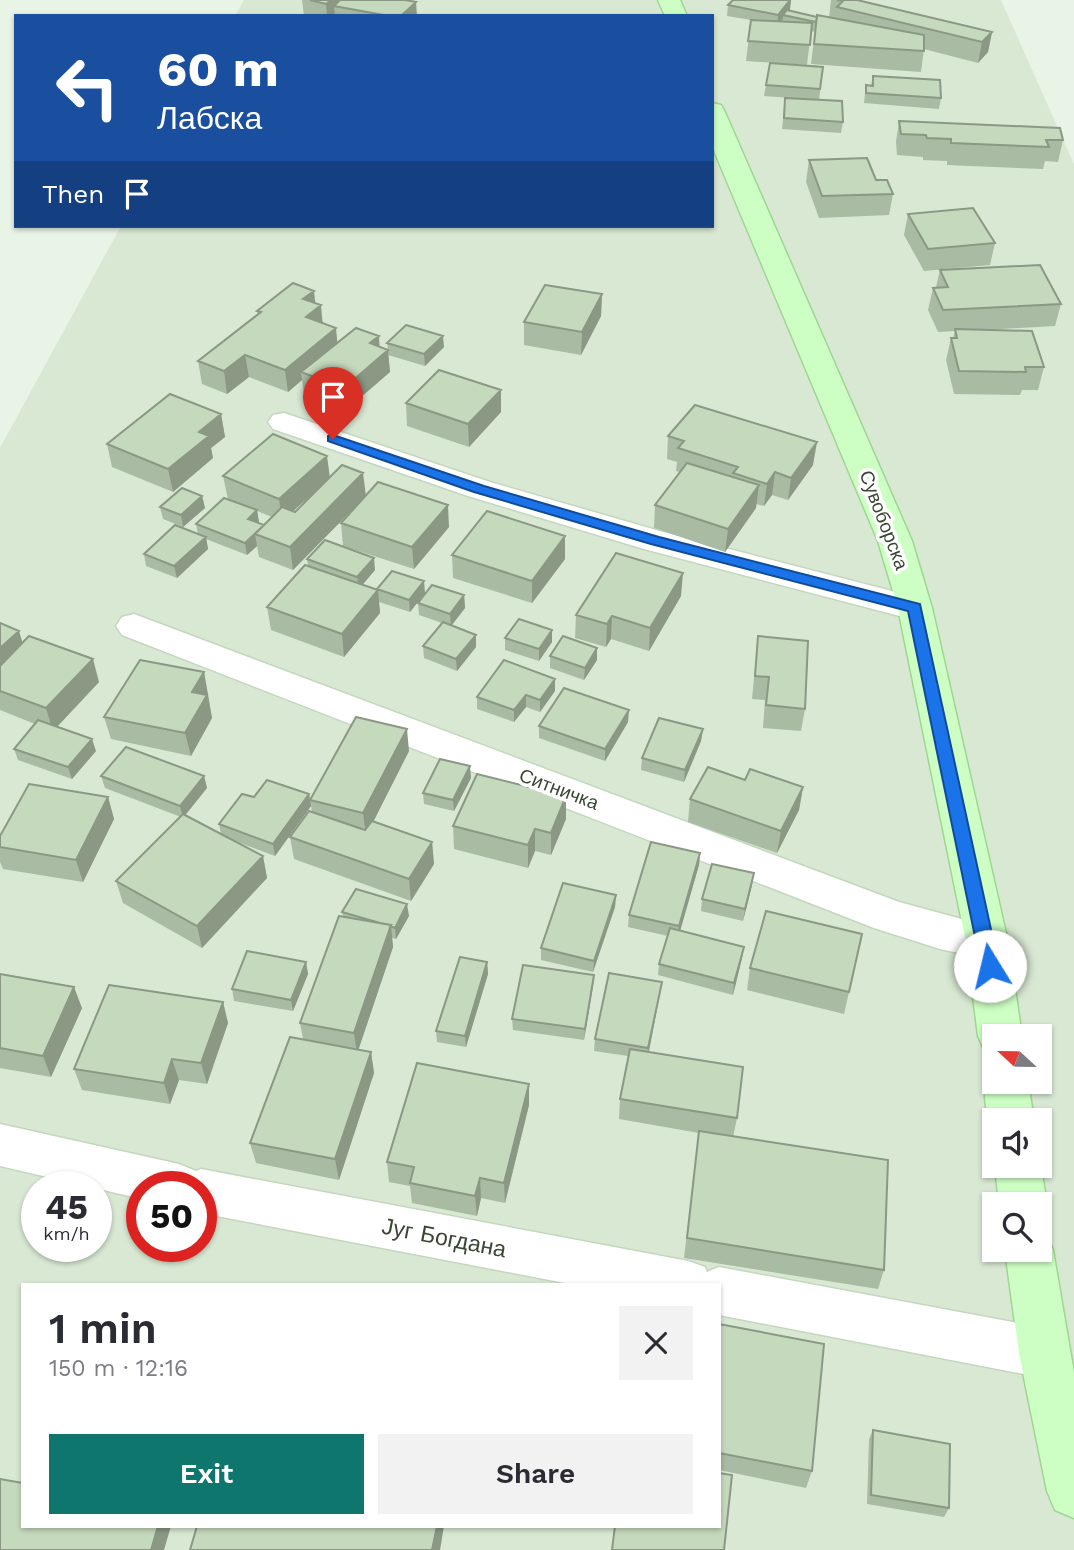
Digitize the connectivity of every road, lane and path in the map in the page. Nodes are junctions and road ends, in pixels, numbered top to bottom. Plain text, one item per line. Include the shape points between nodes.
1 (714, 115) edge
2 (284, 422) dead end
3 (915, 608) junction
4 (134, 625) dead end
5 (987, 943) junction
6 (998, 1024) edge
7 (0, 1146) edge
8 (126, 1174) edge
9 (217, 1194) edge
10 (1031, 1262) edge
11 (683, 1283) edge
12 (721, 1291) edge
13 (1044, 1353) junction
14 (1074, 1491) edge

1 - 3 main road, Сувоборска via 895,541
2 - 3 street via 479,489 656,541
3 - 5 main road, Сувоборска
4 - 5 street, Ситничка via 889,916
5 - 6 main road, Сувоборска
7 - 8 street
9 - 11 street, Југ Богдана
10 - 13 main road
12 - 13 street
13 - 14 main road

